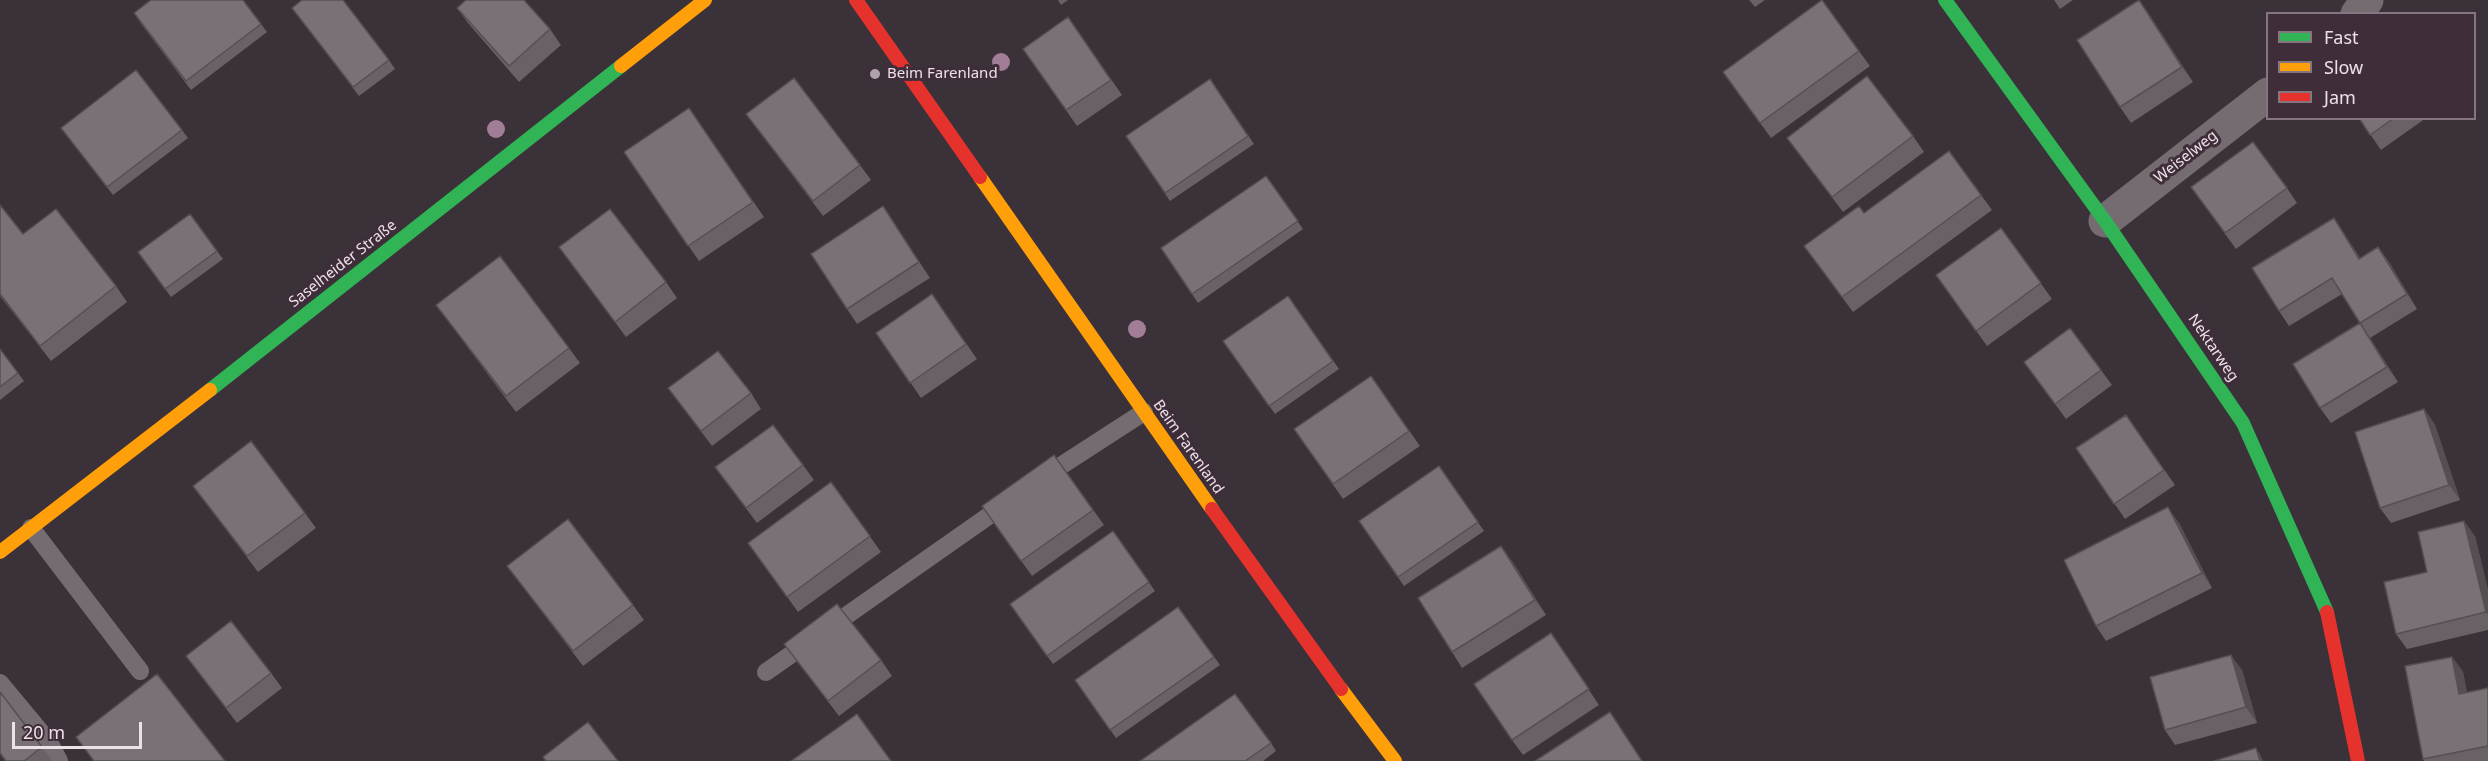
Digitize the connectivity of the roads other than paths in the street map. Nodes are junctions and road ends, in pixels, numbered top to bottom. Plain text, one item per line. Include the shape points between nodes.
1 (705, 0) edge
2 (856, 0) edge
3 (1945, 0) edge
4 (2266, 96) edge
5 (2104, 221) junction
6 (1144, 412) junction
7 (31, 528) junction
8 (0, 552) edge
9 (140, 671) dead end
10 (766, 672) dead end
11 (0, 683) edge
12 (59, 761) edge
13 (1395, 761) edge
14 (2358, 761) edge

1 - 7 street, Saselheider Straße
2 - 6 street, Beim Farenland
3 - 5 street, Nektarweg
4 - 5 street, Weiselweg
5 - 14 street, Nektarweg via 2243,423 2328,615
6 - 10 lane
6 - 13 street, Beim Farenland via 1304,640
7 - 8 street, Saselheider Straße
7 - 9 lane
11 - 12 lane via 49,742

